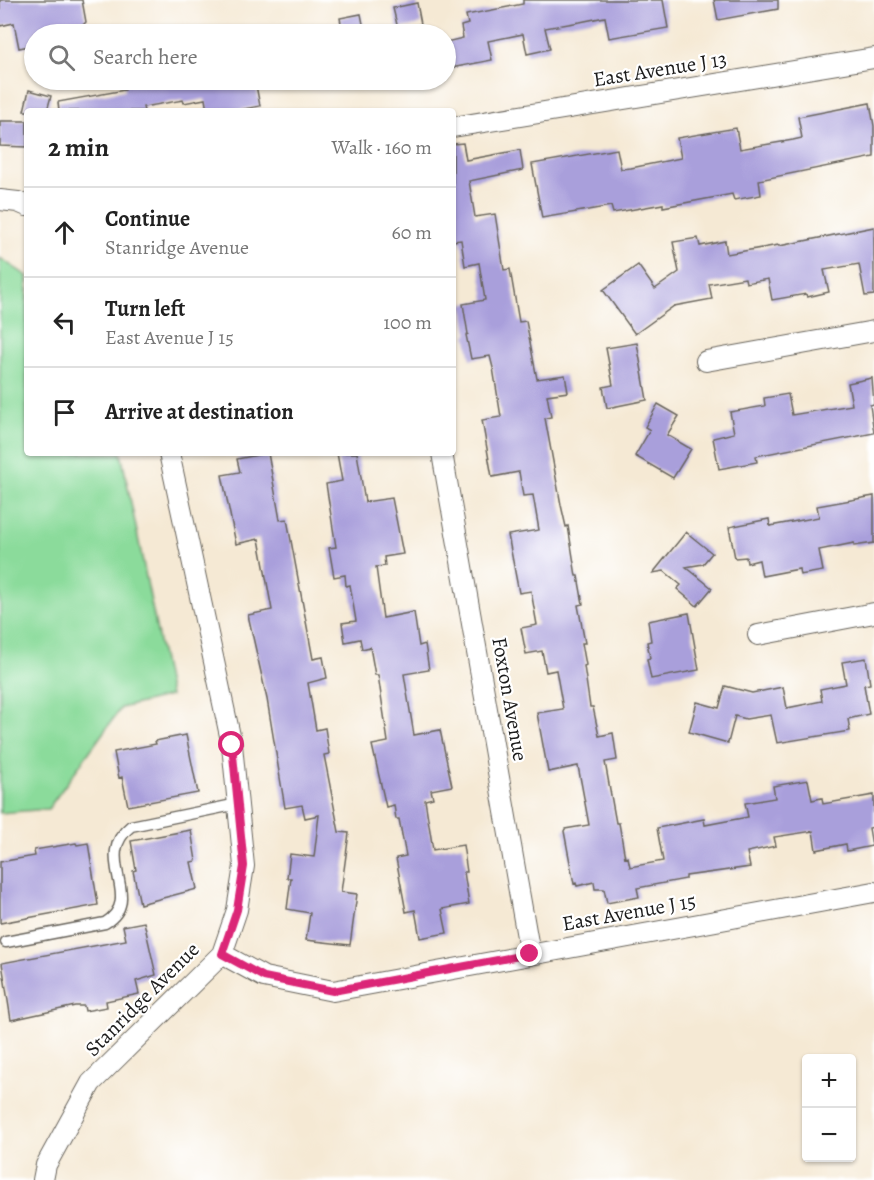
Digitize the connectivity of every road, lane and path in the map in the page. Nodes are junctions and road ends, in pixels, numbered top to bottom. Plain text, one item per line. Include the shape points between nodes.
1 (874, 58) edge
2 (456, 127) edge
3 (0, 200) edge
4 (24, 205) edge
5 (874, 331) edge
6 (706, 361) dead end
7 (170, 456) edge
8 (443, 456) edge
9 (874, 613) edge
10 (758, 635) dead end
11 (238, 804) junction
12 (874, 892) edge
13 (6, 942) dead end
14 (222, 954) junction
15 (530, 954) junction
16 (43, 1180) edge

1 - 2 street, East Avenue J 13
3 - 4 street
5 - 6 street
7 - 11 street, Stanridge Avenue via 232,745
8 - 15 street, Foxton Avenue
9 - 10 street
11 - 13 lane via 131,826 118,839 114,852 122,900 115,917 105,923
11 - 14 street, Stanridge Avenue via 244,866 237,910
12 - 15 street, East Avenue J 15
14 - 15 street, East Avenue J 15 via 264,977 333,991
14 - 16 street, Stanridge Avenue via 91,1083 46,1166

